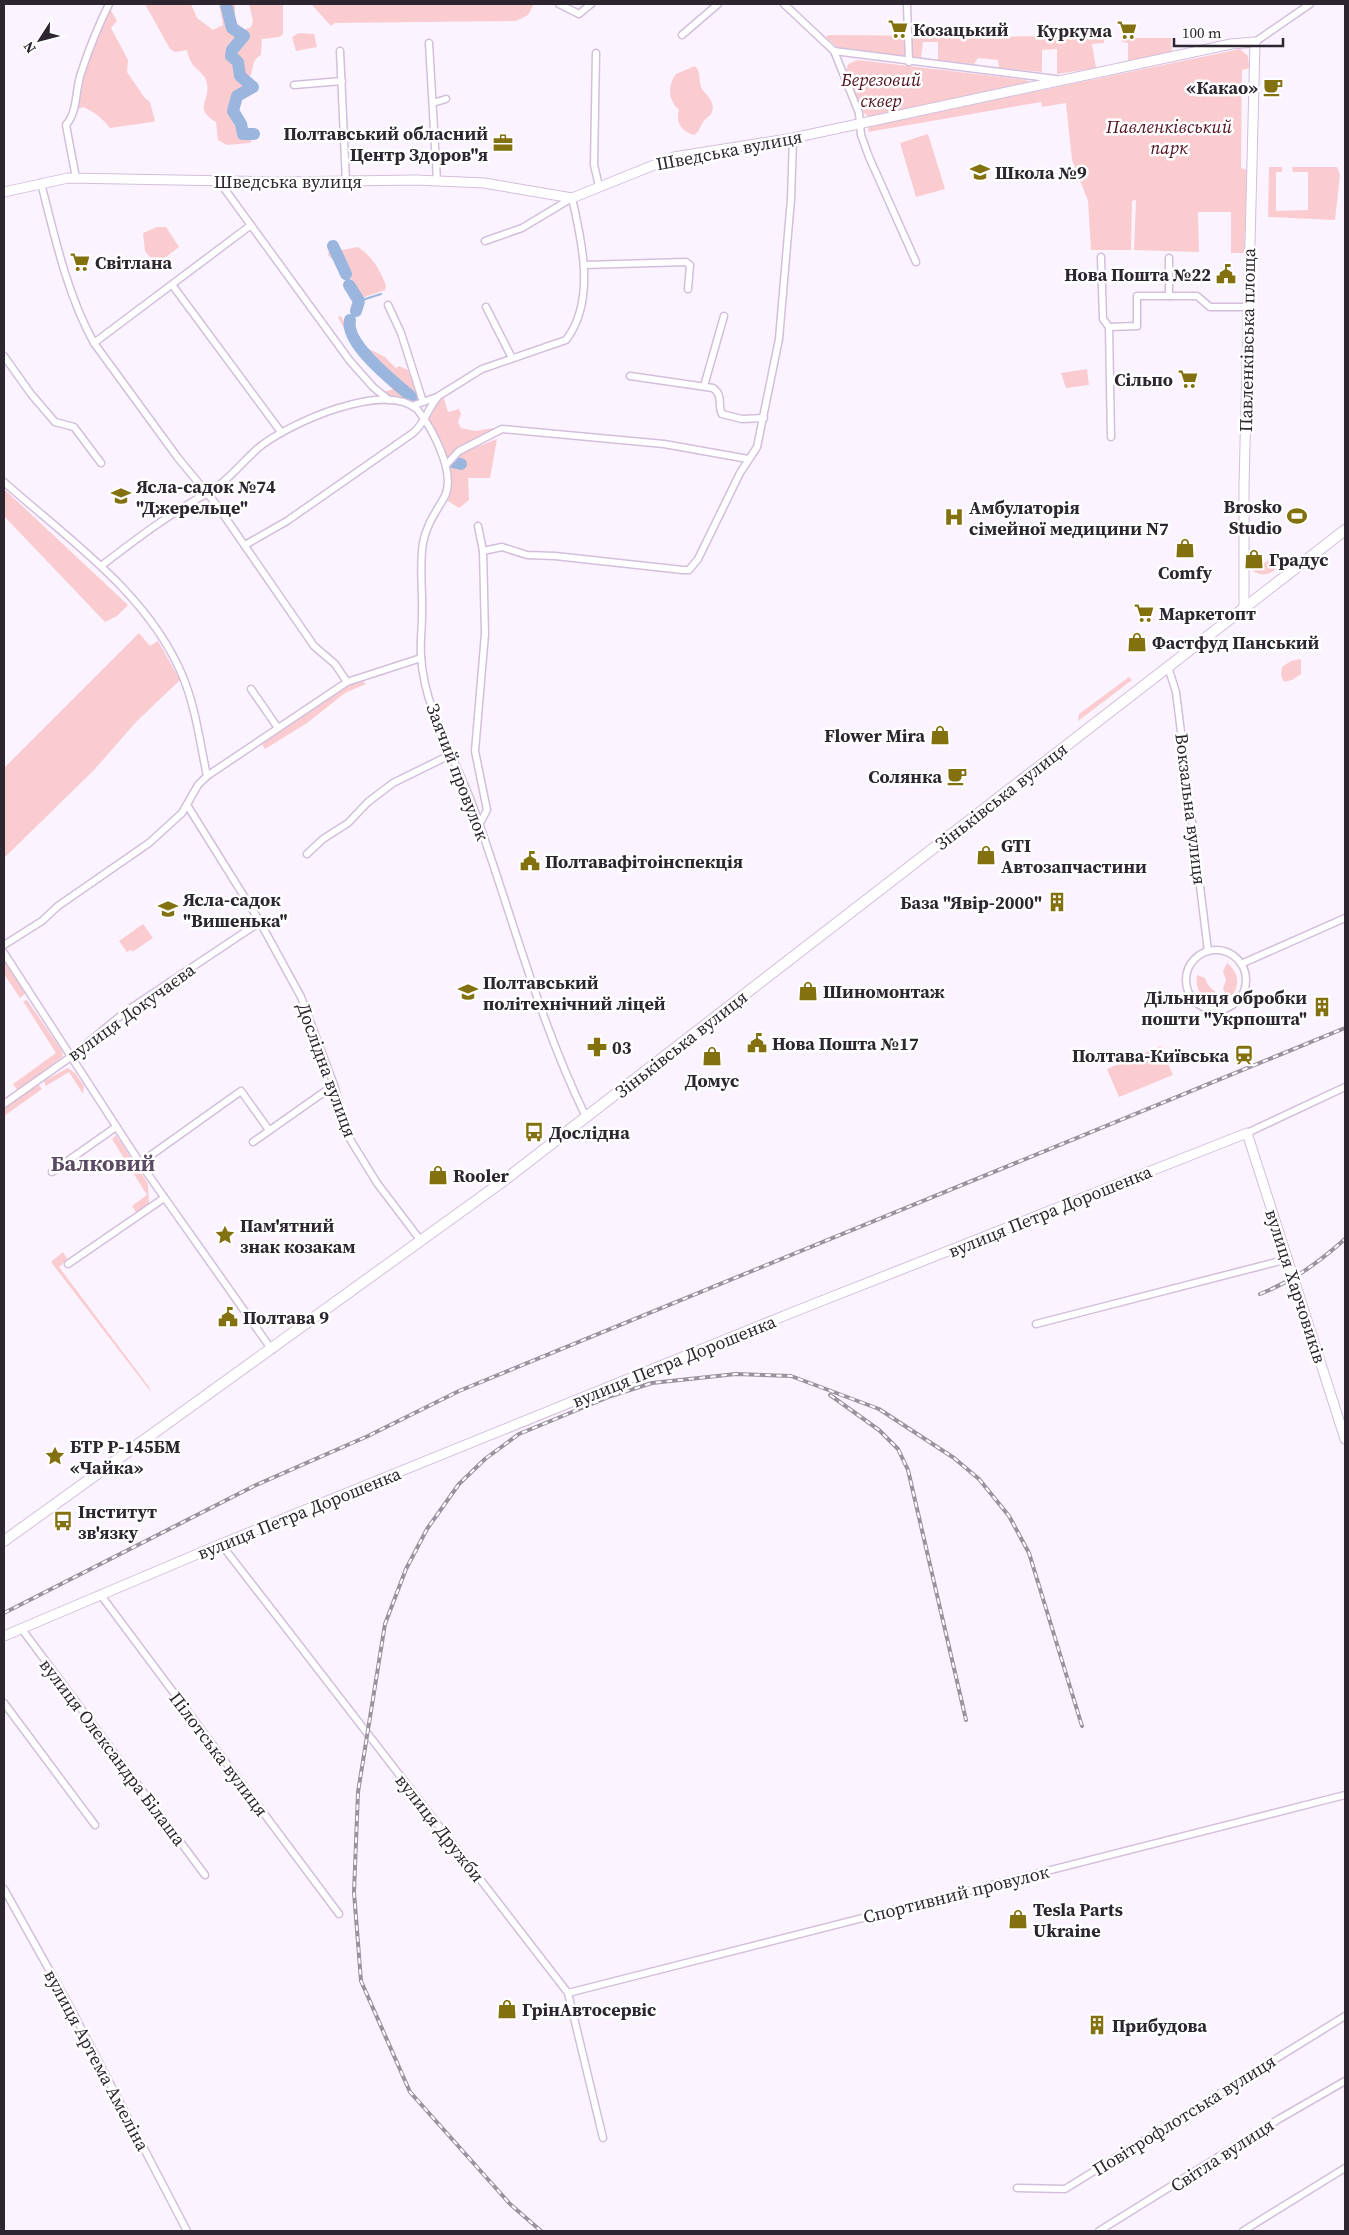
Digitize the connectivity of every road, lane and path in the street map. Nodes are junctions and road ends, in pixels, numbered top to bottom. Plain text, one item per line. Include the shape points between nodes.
1 (109, 4) edge
2 (559, 4) edge
3 (591, 4) edge
4 (718, 4) edge
5 (784, 4) edge
6 (907, 4) edge
7 (1310, 4) edge
8 (682, 35) dead end
9 (1255, 42) junction
10 (429, 43) dead end
11 (340, 51) dead end
12 (834, 51) junction
13 (596, 53) dead end
14 (909, 62) junction
15 (1061, 80) junction
16 (342, 81) junction
17 (294, 85) dead end
18 (446, 99) dead end
19 (433, 103) junction
20 (861, 122) junction
21 (793, 138) junction
22 (76, 178) junction
23 (218, 180) junction
24 (437, 181) junction
25 (346, 182) junction
26 (41, 183) junction
27 (599, 186) junction
28 (4, 192) edge
29 (572, 198) junction
30 (252, 226) junction
31 (485, 241) dead end
32 (1101, 257) dead end
33 (1169, 258) dead end
34 (916, 262) dead end
35 (584, 265) junction
36 (173, 286) junction
37 (688, 288) dead end
38 (1169, 296) junction
39 (388, 305) dead end
40 (1248, 306) junction
41 (486, 307) dead end
42 (724, 316) dead end
43 (1109, 327) junction
44 (94, 343) junction
45 (4, 356) edge
46 (512, 358) junction
47 (630, 376) dead end
48 (704, 386) junction
49 (437, 397) junction
50 (390, 400) junction
51 (423, 402) junction
52 (412, 406) junction
53 (764, 418) junction
54 (425, 420) junction
55 (281, 432) junction
56 (1111, 437) dead end
57 (748, 459) junction
58 (101, 463) dead end
59 (446, 465) junction
60 (4, 482) edge
61 (207, 493) junction
62 (478, 526) dead end
63 (1345, 530) edge
64 (245, 544) junction
65 (483, 551) junction
66 (101, 566) junction
67 (1244, 608) junction
68 (421, 658) junction
69 (1168, 667) junction
70 (347, 682) junction
71 (251, 689) dead end
72 (278, 728) junction
73 (452, 754) junction
74 (207, 776) junction
75 (187, 804) junction
76 (479, 825) junction
77 (307, 854) dead end
78 (1345, 918) edge
79 (260, 922) junction
80 (4, 945) edge
81 (4, 952) edge
82 (1208, 952) junction
83 (1241, 964) junction
84 (72, 1056) junction
85 (334, 1085) junction
86 (1345, 1087) edge
87 (4, 1104) edge
88 (586, 1117) junction
89 (116, 1127) junction
90 (269, 1130) junction
91 (1247, 1133) junction
92 (253, 1142) dead end
93 (140, 1163) junction
94 (52, 1172) dead end
95 (164, 1198) junction
96 (421, 1241) junction
97 (1288, 1259) junction
98 (68, 1264) dead end
99 (1036, 1324) dead end
100 (272, 1350) junction
101 (1345, 1438) edge
102 (4, 1541) edge
103 (221, 1544) junction
104 (100, 1594) junction
105 (21, 1628) junction
106 (4, 1636) edge
107 (4, 1703) edge
108 (1345, 1795) edge
109 (95, 1825) dead end
110 (206, 1875) dead end
111 (4, 1889) edge
112 (339, 1914) dead end
113 (568, 1993) junction
114 (1345, 2016) edge
115 (1345, 2081) edge
116 (603, 2138) dead end
117 (1345, 2168) edge
118 (1017, 2188) dead end
119 (186, 2231) edge
120 (1099, 2231) edge
121 (1243, 2231) edge

1 - 22 street via 81,72 74,96 74,115 66,125
2 - 3 street via 579,14
4 - 8 street
5 - 12 street
6 - 14 street
7 - 9 street, Шведська вулиця
9 - 15 street, Шведська вулиця via 1231,44
9 - 40 street, Павленківська площа
10 - 19 street
11 - 16 street
12 - 14 street, Шведська вулиця
12 - 20 street
13 - 27 street via 594,165
14 - 15 street, Шведська вулиця
15 - 20 street, Шведська вулиця
16 - 17 street
16 - 25 street
18 - 19 street
19 - 24 street
20 - 21 street, Шведська вулиця
20 - 34 street via 870,157
21 - 27 street, Шведська вулиця via 674,157
21 - 53 street via 782,310
22 - 23 street, Шведська вулиця
22 - 26 street, Шведська вулиця
23 - 25 street, Шведська вулиця
23 - 30 street
24 - 25 street, Шведська вулиця
24 - 29 street, Шведська вулиця via 484,183
26 - 28 street, Шведська вулиця
26 - 44 street via 66,279
27 - 29 street, Шведська вулиця
29 - 31 street, Шведська вулиця via 522,228
29 - 35 street
30 - 36 street
30 - 50 street via 350,361 373,387
32 - 43 street via 1104,319
33 - 38 street
35 - 37 street via 686,262 690,265
35 - 46 street via 580,304 569,335 563,341
36 - 44 street
36 - 55 street
38 - 40 street via 1197,296 1210,307
38 - 43 street via 1137,296 1137,326
39 - 51 street via 401,332
40 - 67 street, Павленківська площа via 1242,564
41 - 46 street
42 - 48 street
43 - 56 street
44 - 61 street
45 - 58 street via 55,422 74,427
46 - 49 street via 473,374
47 - 48 street
48 - 53 street via 719,393 722,414 742,419
49 - 51 street
49 - 54 street via 427,410
50 - 52 street
50 - 55 street via 335,408
51 - 52 street
52 - 54 street, Заячий провулок
53 - 57 street via 757,448
54 - 59 street, Заячий провулок
54 - 64 street via 410,436 288,522
55 - 61 street
57 - 59 street via 664,444 497,430 459,451
57 - 65 street via 698,560 689,570 535,556 502,547
59 - 68 street, Заячий провулок via 446,494 429,522 421,557
60 - 66 street
61 - 64 street
61 - 66 street
62 - 65 street
63 - 67 main road, Зіньківська вулиця
64 - 70 street via 314,646 335,664
65 - 76 street via 485,634 475,751 487,810
66 - 74 street via 151,624 178,665 192,703
67 - 69 main road, Зіньківська вулиця
68 - 70 street
68 - 73 street, Заячий провулок via 438,723
69 - 82 street, Вокзальна вулиця via 1176,692
69 - 88 main road, Зіньківська вулиця
70 - 72 street
71 - 72 street
72 - 74 street
73 - 76 street, Заячий провулок
73 - 77 street via 393,783
74 - 75 street
75 - 79 street, Дослідна вулиця
75 - 80 street via 182,813 138,852
76 - 88 street, Заячий провулок via 568,1080
78 - 83 street
79 - 84 street, вулиця Докучаєва via 125,1012
79 - 85 street, Дослідна вулиця via 302,998
81 - 84 street
82 - 83 street via 1227,952
82 - 83 street via 1196,958 1186,976 1192,997 1205,1008 1222,1010 1239,1000 1246,982
84 - 87 street, вулиця Докучаєва
84 - 89 street
85 - 90 street
85 - 96 street, Дослідна вулиця via 348,1136 377,1183
86 - 91 street, вулиця Петра Дорошенка
88 - 96 main road, Зіньківська вулиця
89 - 93 street
89 - 94 street
90 - 92 street
90 - 93 street via 241,1091
91 - 97 street, вулиця Харчовиків
91 - 103 street, вулиця Петра Дорошенка
93 - 95 street
95 - 98 street
95 - 100 street
96 - 100 main road, Зіньківська вулиця
97 - 99 street
97 - 101 street, вулиця Харчовиків
100 - 102 main road, Зіньківська вулиця
103 - 104 street, вулиця Петра Дорошенка
103 - 113 street, вулиця Дружби
104 - 105 street, вулиця Петра Дорошенка
104 - 112 street, Пілотська вулиця
105 - 106 street, вулиця Петра Дорошенка
105 - 110 street, вулиця Олександра Білаша
107 - 109 street
108 - 113 street, Спортивний провулок
111 - 119 street, вулиця Артема Амеліна via 70,2007
113 - 116 street, вулиця Дружби
114 - 118 street, Повітрофлотська вулиця via 1065,2189
115 - 120 street, Світла вулиця
117 - 121 street

